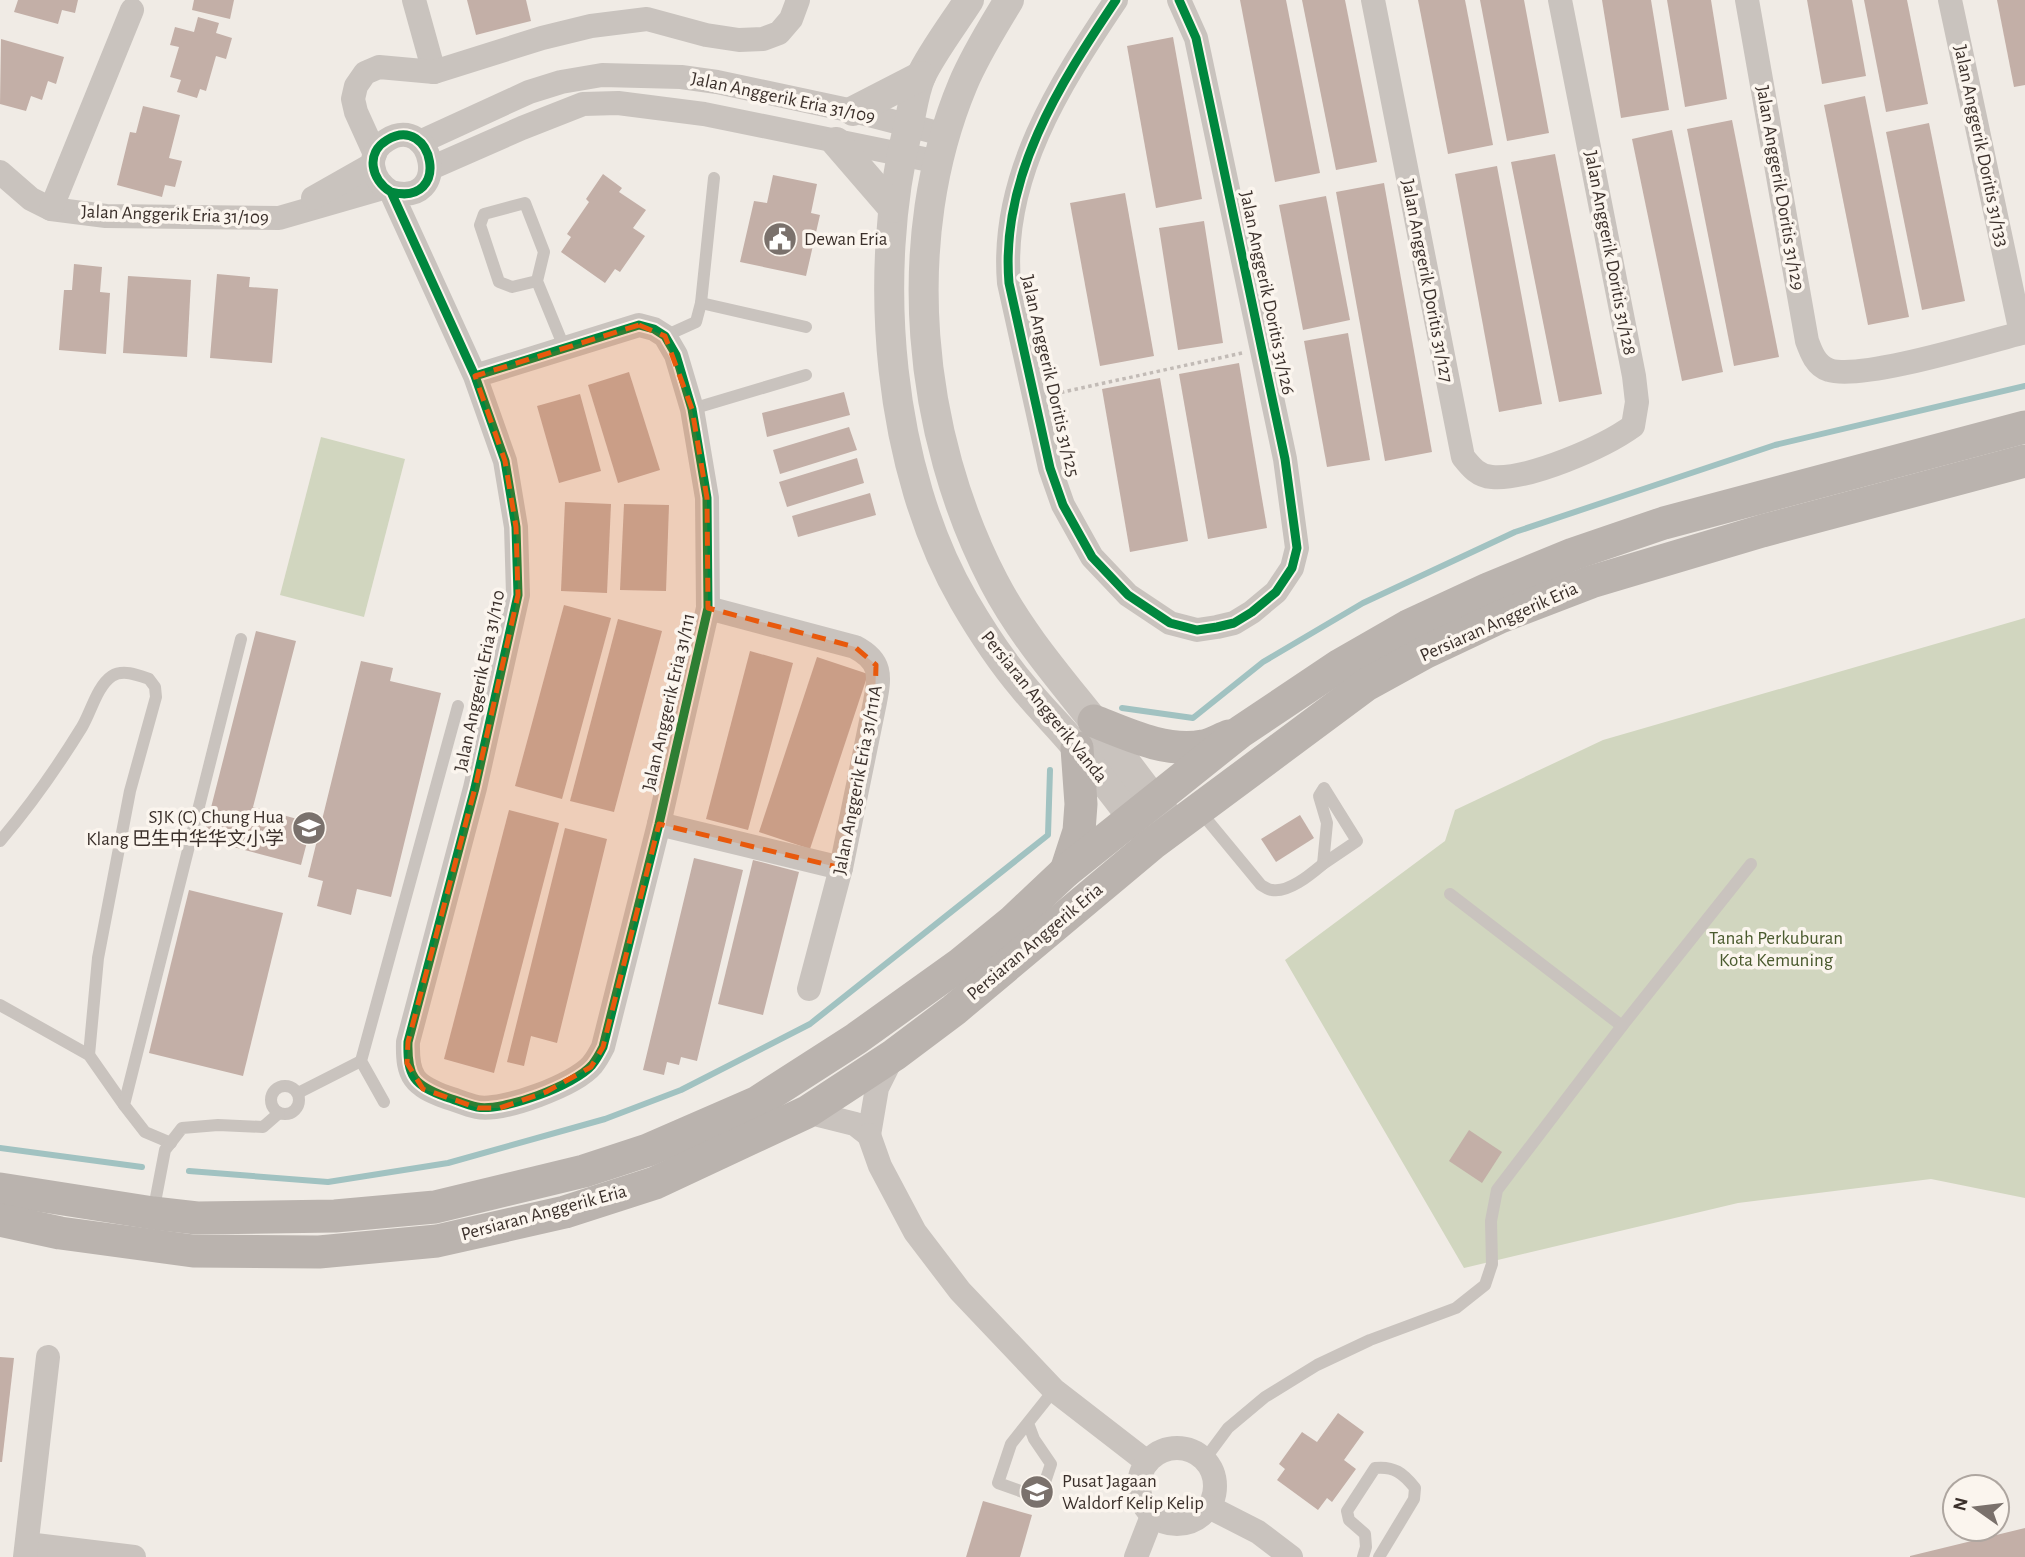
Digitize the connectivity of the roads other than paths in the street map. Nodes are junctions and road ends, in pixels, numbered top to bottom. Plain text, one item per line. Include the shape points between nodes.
1 (414, 0) edge
2 (798, 0) edge
3 (969, 0) edge
4 (1009, 0) edge
5 (1116, 0) edge
6 (1179, 0) edge
7 (1373, 0) edge
8 (1560, 0) edge
9 (1747, 0) edge
10 (1950, 0) edge
11 (647, 9) edge
12 (132, 10) dead end
13 (434, 72) junction
14 (921, 76) junction
15 (853, 111) junction
16 (909, 125) junction
17 (420, 142) junction
18 (836, 142) junction
19 (943, 148) junction
20 (901, 155) junction
21 (374, 159) junction
22 (431, 168) junction
23 (0, 172) edge
24 (714, 178) dead end
25 (387, 190) junction
26 (893, 208) junction
27 (51, 209) junction
28 (279, 218) junction
29 (537, 281) junction
30 (701, 303) junction
31 (806, 327) dead end
32 (2023, 332) edge
33 (665, 336) junction
34 (564, 347) junction
35 (806, 375) dead end
36 (475, 376) junction
37 (692, 408) junction
38 (2025, 427) edge
39 (2025, 461) edge
40 (1560, 463) joint
41 (1276, 592) joint
42 (708, 608) junction
43 (242, 639) dead end
44 (458, 706) dead end
45 (1240, 732) junction
46 (1085, 734) junction
47 (1163, 820) junction
48 (659, 824) junction
49 (0, 841) edge
50 (1323, 864) junction
51 (1751, 864) dead end
52 (841, 868) junction
53 (1066, 871) junction
54 (1450, 894) dead end
55 (809, 989) dead end
56 (0, 1005) edge
57 (1622, 1026) junction
58 (89, 1055) junction
59 (894, 1055) junction
60 (361, 1061) junction
61 (298, 1093) junction
62 (384, 1102) dead end
63 (124, 1105) junction
64 (478, 1108) joint
65 (807, 1112) junction
66 (279, 1113) junction
67 (869, 1135) junction
68 (171, 1143) junction
69 (0, 1189) edge
70 (153, 1213) junction
71 (0, 1220) edge
72 (48, 1357) dead end
73 (1054, 1390) junction
74 (1028, 1423) junction
75 (1205, 1459) junction
76 (1147, 1462) junction
77 (1209, 1507) junction
78 (1152, 1516) junction
79 (1366, 1534) junction
80 (1393, 1536) junction
81 (26, 1551) edge
82 (134, 1557) edge
83 (1136, 1557) edge
84 (1291, 1557) edge
85 (1363, 1557) edge
86 (1379, 1557) edge

1 - 13 street
2 - 11 street via 779,33 763,39 706,36
3 - 14 street, Persiaran Anggerik Vanda
4 - 19 street, Persiaran Anggerik Vanda via 964,83
5 - 41 street, Jalan Anggerik Doritis 31/125 via 1042,125 1014,204 1007,256 1009,283 1050,468 1063,505 1092,557 1128,595 1170,623 1197,629 1234,622
6 - 41 street, Jalan Anggerik Doritis 31/126 via 1196,38 1284,459 1297,548 1292,568
7 - 40 street, Jalan Anggerik Doritis 31/127 via 1463,457 1475,472 1492,477
8 - 40 street, Jalan Anggerik Doritis 31/128 via 1637,402 1633,425 1615,439
9 - 32 street, Jalan Anggerik Doritis 31/129 via 1807,341 1814,359 1827,370 1858,373
10 - 32 street, Jalan Anggerik Doritis 31/133
11 - 13 street
12 - 27 street
13 - 21 street via 379,67 365,73 356,86 356,112
14 - 15 street
14 - 16 street, Persiaran Anggerik Vanda
15 - 16 street, Jalan Anggerik Eria 31/109
15 - 17 street, Jalan Anggerik Eria 31/109 via 705,80 602,75 529,92
16 - 19 street, Jalan Anggerik Eria 31/109
16 - 20 street, Persiaran Anggerik Vanda
17 - 21 street via 394,137
17 - 22 street via 429,153
18 - 20 street, Jalan Anggerik Eria 31/109
18 - 22 street, Jalan Anggerik Eria 31/109 via 676,110 583,104
18 - 26 street
19 - 20 street, Jalan Anggerik Eria 31/109
19 - 46 street, Persiaran Anggerik Vanda via 925,240 925,307 934,408 951,477 995,584
20 - 26 street, Persiaran Anggerik Vanda
21 - 25 street via 374,173
21 - 28 street, Jalan Anggerik Eria 31/109
22 - 25 street via 417,190 400,195
23 - 27 street, Jalan Anggerik Eria 31/109 via 31,199
24 - 30 lane
25 - 28 street, Jalan Anggerik Eria 31/109
25 - 36 street, Jalan Anggerik Eria 31/110
26 - 46 street, Persiaran Anggerik Vanda via 889,279 894,362 915,490 963,599 996,653 1024,688
27 - 28 street, Jalan Anggerik Eria 31/109 via 106,216
29 - 29 lane via 512,287 499,282 480,225 484,214 525,203 544,252
29 - 34 lane
30 - 31 lane
30 - 33 lane via 696,322
33 - 34 street via 639,326
33 - 37 street, Jalan Anggerik Eria 31/111 via 676,355
34 - 36 street
35 - 37 lane
36 - 64 street, Jalan Anggerik Eria 31/110 via 505,461 516,527 518,595 475,788 408,1042 407,1063 423,1089
37 - 42 street, Jalan Anggerik Eria 31/111 via 707,498
38 - 45 main road, Persiaran Anggerik Eria via 1664,523 1573,554 1408,626
39 - 47 main road, Persiaran Anggerik Eria via 1762,531 1604,578 1500,617 1366,685
42 - 48 street, Jalan Anggerik Eria 31/111
42 - 52 street, Jalan Anggerik Eria 31/111A via 855,647 876,665 876,702
43 - 63 lane
44 - 60 lane
45 - 46 main road via 1203,746
45 - 47 main road, Persiaran Anggerik Eria
46 - 47 street, Persiaran Anggerik Vanda
46 - 53 main road via 1079,831
47 - 50 lane via 1272,890 1284,888
47 - 53 main road, Persiaran Anggerik Eria
47 - 59 main road, Persiaran Anggerik Eria via 954,1010
48 - 52 street
48 - 64 street, Jalan Anggerik Eria 31/111 via 603,1047 591,1067 521,1102
49 - 58 lane via 82,726 106,681 125,673 149,679 156,697 130,791 98,958
50 - 50 lane via 1326,823 1319,796 1324,788 1357,841
51 - 57 lane
52 - 55 street, Jalan Anggerik Eria 31/111A
53 - 70 main road, Persiaran Anggerik Eria via 968,958 857,1038 756,1103 648,1150 584,1171 435,1207 268,1218
54 - 57 lane
56 - 58 lane
57 - 75 lane via 1497,1190 1491,1221 1492,1264 1485,1285 1456,1308 1370,1339 1265,1397 1228,1428
58 - 63 lane
59 - 65 main road, Persiaran Anggerik Eria
59 - 67 street via 877,1088
60 - 61 lane
60 - 62 lane
61 - 66 lane via 296,1110
61 - 66 lane via 291,1087 277,1089 271,1102
63 - 68 lane via 145,1132
65 - 67 street via 842,1119
65 - 71 main road, Persiaran Anggerik Eria via 655,1183 565,1212 437,1241 319,1252 193,1251
66 - 68 lane via 263,1127 182,1128
67 - 73 street via 915,1232 960,1291
68 - 70 lane via 165,1150
69 - 70 main road, Persiaran Anggerik Eria
72 - 81 street
73 - 74 lane
73 - 76 street
74 - 74 lane via 1051,1464 1041,1494 1034,1496 998,1483 1011,1444
75 - 76 street via 1182,1447 1157,1453
75 - 77 street via 1215,1482
76 - 78 street via 1139,1486
77 - 78 street via 1201,1516 1180,1524
77 - 84 street via 1258,1532
78 - 83 street
79 - 80 lane
79 - 80 lane via 1349,1520 1347,1511 1375,1468 1389,1467 1405,1475 1415,1488 1414,1499
79 - 85 lane
80 - 86 lane
81 - 82 street

